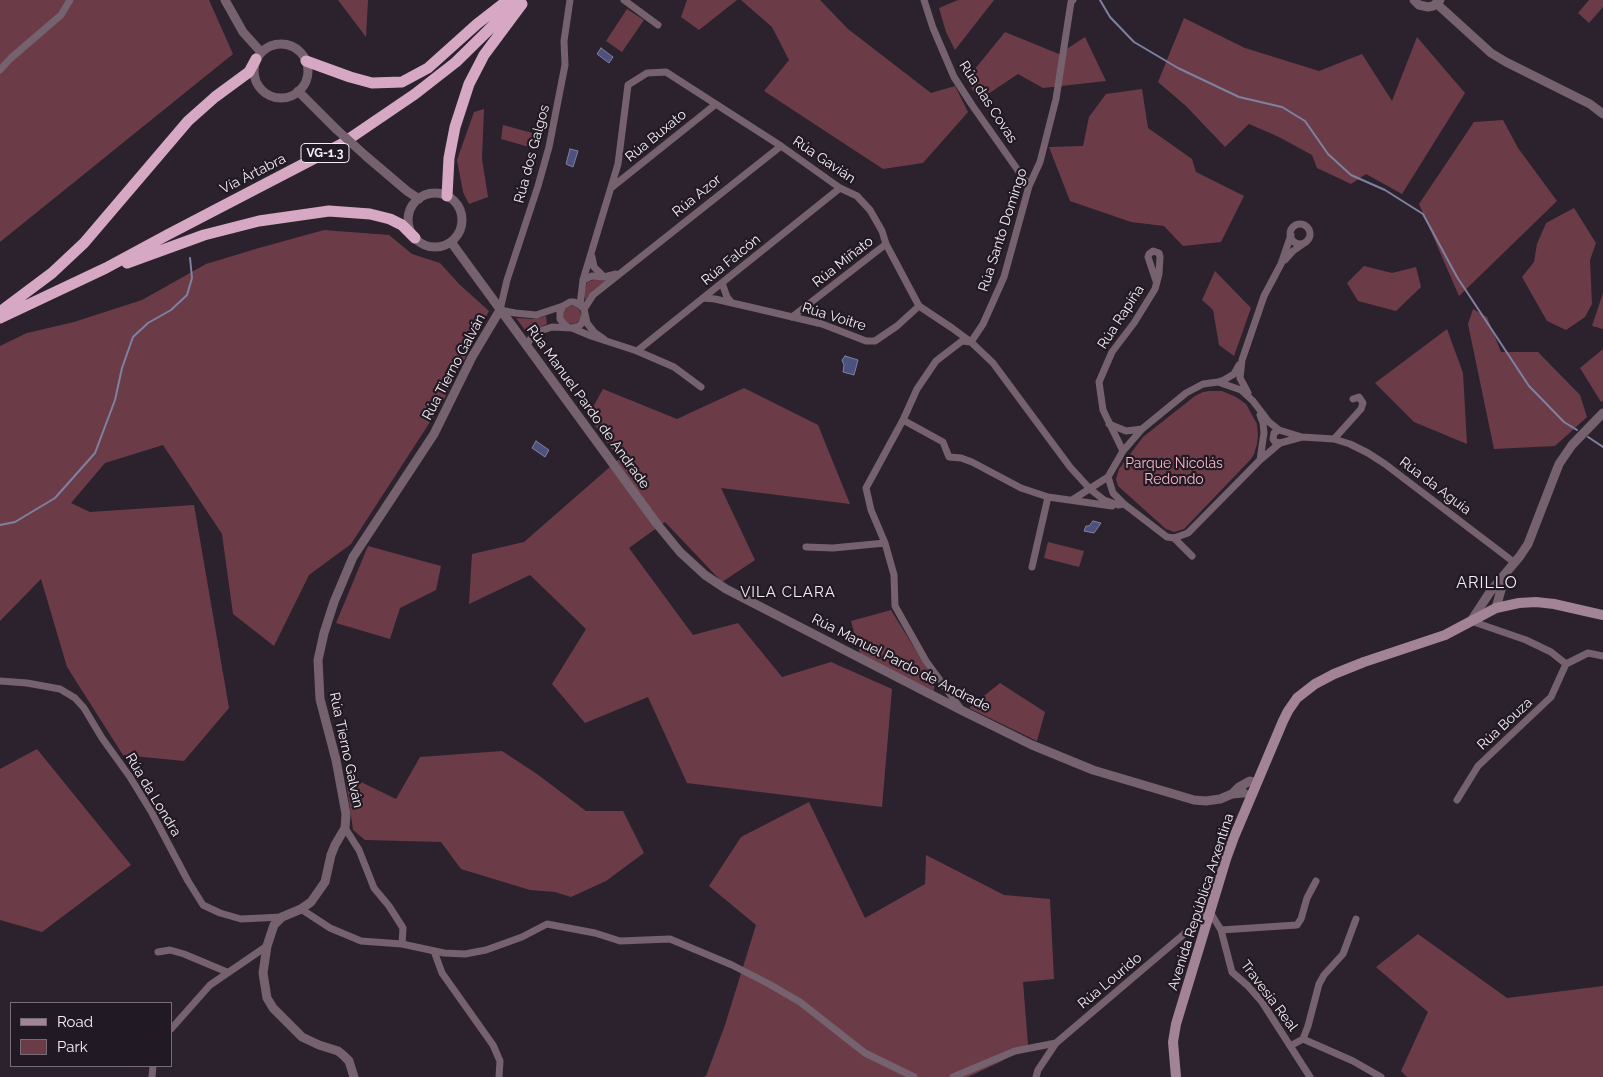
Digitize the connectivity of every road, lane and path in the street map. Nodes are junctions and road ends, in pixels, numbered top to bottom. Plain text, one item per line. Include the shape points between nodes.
1 (70, 0) edge
2 (225, 0) edge
3 (508, 0) edge
4 (519, 0) edge
5 (525, 0) edge
6 (570, 0) edge
7 (624, 0) edge
8 (924, 0) edge
9 (1073, 0) edge
10 (1414, 0) edge
11 (1438, 2) edge
12 (658, 24) dead end
13 (259, 56) junction
14 (306, 61) junction
15 (0, 70) edge
16 (298, 91) junction
17 (716, 104) junction
18 (1603, 114) edge
19 (781, 146) junction
20 (1029, 186) junction
21 (611, 188) junction
22 (840, 188) junction
23 (447, 196) junction
24 (419, 199) junction
25 (1291, 235) junction
26 (415, 238) junction
27 (451, 242) junction
28 (1307, 242) junction
29 (886, 244) junction
30 (591, 255) junction
31 (1281, 264) junction
32 (630, 266) junction
33 (106, 268) junction
34 (604, 277) junction
35 (1156, 281) junction
36 (582, 283) junction
37 (722, 283) junction
38 (703, 298) junction
39 (732, 303) junction
40 (566, 304) junction
41 (919, 306) junction
42 (583, 309) junction
43 (500, 310) junction
44 (0, 312) edge
45 (792, 317) junction
46 (0, 318) edge
47 (570, 327) junction
48 (604, 339) junction
49 (971, 342) junction
50 (526, 346) junction
51 (637, 351) junction
52 (1242, 360) junction
53 (1218, 382) junction
54 (701, 387) dead end
55 (1353, 399) dead end
56 (1254, 403) junction
57 (1603, 413) edge
58 (903, 420) junction
59 (1108, 424) junction
60 (1142, 429) junction
61 (1279, 430) junction
62 (1302, 436) junction
63 (1334, 439) junction
64 (1280, 443) junction
65 (1122, 451) junction
66 (1260, 460) junction
67 (1108, 477) junction
68 (1090, 489) junction
69 (1048, 497) junction
70 (1072, 500) junction
71 (1127, 506) junction
72 (1174, 538) junction
73 (885, 543) junction
74 (806, 547) dead end
75 (1192, 556) dead end
76 (1514, 563) junction
77 (1032, 567) dead end
78 (1506, 573) junction
79 (1498, 595) junction
80 (1487, 597) junction
81 (1519, 602) junction
82 (1494, 608) junction
83 (1603, 616) edge
84 (1472, 621) junction
85 (1603, 656) edge
86 (1566, 664) junction
87 (0, 681) edge
88 (961, 710) junction
89 (1247, 791) junction
90 (1457, 800) dead end
91 (345, 828) junction
92 (1316, 881) dead end
93 (301, 909) junction
94 (1210, 912) junction
95 (282, 917) junction
96 (1356, 919) dead end
97 (1221, 930) junction
98 (402, 944) junction
99 (267, 946) junction
100 (434, 951) junction
101 (158, 952) dead end
102 (227, 972) junction
103 (172, 1028) edge
104 (1303, 1039) junction
105 (1056, 1043) junction
106 (1290, 1046) junction
107 (354, 1077) edge
108 (499, 1077) edge
109 (914, 1077) edge
110 (953, 1077) edge
111 (1036, 1077) edge
112 (1176, 1077) edge
113 (1310, 1077) edge
114 (1382, 1077) edge

1 - 15 street via 61,15
2 - 13 street
3 - 14 highway via 428,68 402,82 372,83
4 - 33 highway, Vía Ártabra / VG-1.3 via 456,62 376,122 340,145
5 - 23 highway via 484,55 469,84 455,127
6 - 43 street, Rúa dos Galgos via 564,65 549,147
7 - 12 street
8 - 20 street, Rúa das Covas via 954,77
9 - 20 street, Rúa Santo Domingo via 1056,99 1040,162
10 - 11 street via 1423,7
11 - 18 street via 1491,53 1590,104
13 - 14 street via 273,45 287,45 298,50
13 - 16 street via 254,77 264,92 281,98
13 - 44 highway via 249,72 188,121 84,242 52,273
14 - 16 street via 307,77
16 - 24 street, bridge via 367,157
17 - 19 street, Rúa Gavián
17 - 21 street, Rúa Buxato
17 - 21 street, Rúa Gavián via 666,72 647,73 628,86 618,164
19 - 22 street, Rúa Gavián
19 - 32 street, Rúa Azor
20 - 49 street, Rúa Santo Domingo via 1004,277 983,324
21 - 30 street, Rúa Gavián
22 - 29 street, Rúa Gavián via 857,196 870,210
22 - 37 street, Rúa Falcón
23 - 24 street via 432,193
23 - 27 street via 459,206 462,222
24 - 26 street via 408,217
25 - 28 street via 1292,240 1299,244
25 - 28 street via 1296,225 1306,225 1310,232
25 - 31 street
26 - 27 street via 436,247
26 - 33 highway via 390,219 329,211 259,221
27 - 43 street, Rúa Manuel Pardo de Andrade
28 - 31 street
29 - 41 street, Rúa Gavián
29 - 45 street, Rúa Miñato
30 - 34 street via 594,267
30 - 36 street, Rúa Gavián
31 - 52 street via 1264,296
32 - 34 street, Rúa Azor
32 - 42 street, Rúa Azor via 593,294
33 - 46 highway, Vía Ártabra / VG-1.3
34 - 36 street, Rúa Azor via 592,276
35 - 35 street, Rúa Rapiña via 1160,257 1153,251 1148,255
35 - 59 street, Rúa Rapiña via 1152,296 1112,352 1099,382
36 - 40 street, Rúa Gavián
36 - 42 street, Rúa Gavián
37 - 38 street, Rúa Falcón
37 - 39 street via 726,297
38 - 39 street, Rúa Voitre
38 - 51 street, Rúa Falcón
39 - 45 street, Rúa Voitre
40 - 42 street
40 - 43 street via 536,314
40 - 47 street via 560,312 560,319
41 - 45 street, Rúa Voitre via 874,341
41 - 49 street, Rúa Gavián
42 - 47 street via 582,323
42 - 48 street via 587,323
43 - 50 street, Rúa Manuel Pardo de Andrade
43 - 91 street, Rúa Tierno Galván via 472,357 434,434 353,557 324,633 318,660 320,698 336,760 346,814
47 - 48 street
47 - 50 street via 540,331
48 - 51 street
49 - 58 street via 962,341 936,360
49 - 68 street, Rúa Gavián via 993,363
50 - 88 street, Rúa Manuel Pardo de Andrade via 657,524 705,575 726,589
51 - 54 street via 674,367
52 - 53 street via 1234,374
52 - 56 street via 1240,378
53 - 56 street via 1241,390
53 - 60 street via 1203,384 1186,393
55 - 63 street via 1360,398 1362,409
56 - 61 street
56 - 66 street via 1264,423
57 - 76 street via 1572,445 1560,464 1528,544
58 - 69 street via 943,442 949,457 972,462 1021,488
58 - 73 street via 866,488
59 - 60 street via 1126,430
59 - 65 street, Rúa Rapiña
60 - 65 street
61 - 62 street, Rúa da Aguia
61 - 64 street via 1273,438
62 - 63 street, Rúa da Aguia
62 - 64 street, Rúa da Aguia
63 - 76 street, Rúa da Aguia via 1350,444 1385,464
64 - 66 street, Rúa da Aguia
65 - 67 street
66 - 72 street, Rúa da Aguia via 1188,533
67 - 68 street
67 - 71 street via 1113,492
68 - 70 street
68 - 71 street via 1104,500
69 - 70 street
69 - 77 street
70 - 71 street
71 - 72 street via 1167,537
72 - 75 street
73 - 74 street
73 - 88 street via 894,575 895,606 926,661
76 - 78 street
78 - 79 street
78 - 80 street
79 - 80 street, Avenida República Arxentina
79 - 81 street, Avenida República Arxentina via 1506,601
79 - 82 street
80 - 82 street via 1486,602
80 - 84 street
81 - 82 main road, Avenida República Arxentina
81 - 83 main road, Avenida República Arxentina via 1554,604
82 - 84 main road, Avenida República Arxentina
84 - 86 street via 1526,640 1551,652
84 - 89 main road, Avenida República Arxentina via 1431,640 1334,674 1306,690 1288,711 1257,783
85 - 86 street via 1588,653
86 - 90 street, Rúa Bouza via 1551,697 1478,766
87 - 95 street, Rúa da Londra via 60,689 75,698 152,812 204,905 241,920
88 - 89 street, Rúa Manuel Pardo de Andrade via 1093,770 1194,800 1220,799
89 - 94 main road, Avenida República Arxentina
91 - 93 street, Rúa Tierno Galván via 331,854 325,882 311,902
91 - 98 street via 359,850 374,888 403,928
92 - 97 street via 1297,925
93 - 95 street, Rúa Tierno Galván
93 - 98 street via 330,928 360,941
94 - 97 street, Travesía Real
94 - 105 street, Rúa Lourido
94 - 112 main road, Avenida República Arxentina via 1176,1024 1173,1042
95 - 99 street via 274,925
96 - 104 street, Travesía Real via 1343,954 1319,984
97 - 106 street, Travesía Real via 1232,972 1262,1002
98 - 100 street
99 - 102 street
99 - 107 street via 263,974 267,998 302,1038 343,1055
100 - 108 street via 442,973 493,1045 500,1061
100 - 109 street via 465,954 486,950 547,924 620,940 670,939 770,984 800,1002 865,1053
101 - 102 street via 170,950 184,954
102 - 103 street via 210,985
104 - 106 street, Travesía Real
104 - 114 street, Travesía Real
105 - 110 street via 1015,1051
105 - 111 street, Rúa Lourido
106 - 113 street, Travesía Real

